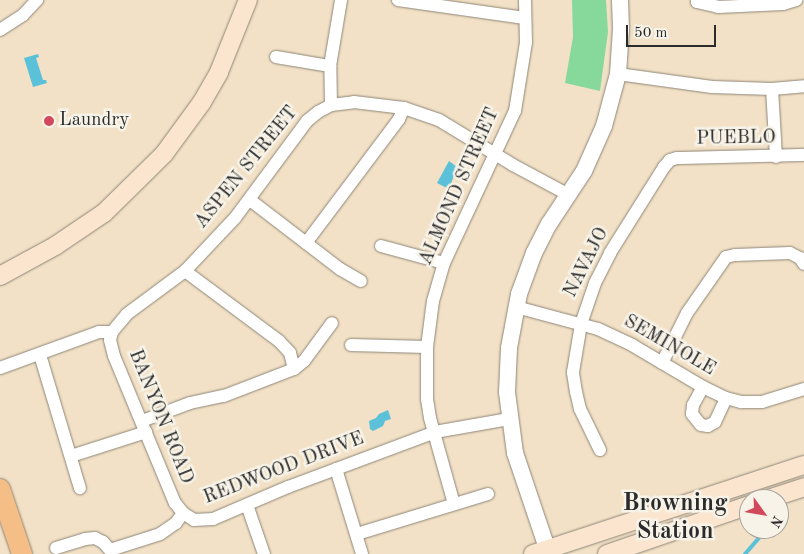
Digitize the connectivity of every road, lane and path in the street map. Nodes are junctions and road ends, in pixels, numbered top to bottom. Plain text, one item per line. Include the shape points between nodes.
1 (36, 0) edge
2 (248, 0) edge
3 (341, 0) edge
4 (525, 0) edge
5 (620, 0) edge
6 (796, 0) edge
7 (404, 1) edge
8 (697, 1) edge
9 (525, 18) junction
10 (0, 30) edge
11 (276, 57) dead end
12 (330, 66) junction
13 (618, 74) junction
14 (804, 86) edge
15 (772, 88) junction
16 (331, 105) junction
17 (404, 108) junction
18 (496, 155) junction
19 (804, 156) edge
20 (776, 157) junction
21 (670, 160) joint
22 (569, 195) junction
23 (250, 200) junction
24 (306, 243) junction
25 (381, 246) dead end
26 (444, 263) junction
27 (804, 264) edge
28 (185, 271) junction
29 (0, 276) edge
30 (361, 281) dead end
31 (516, 307) junction
32 (332, 323) dead end
33 (581, 324) junction
34 (112, 332) junction
35 (351, 345) dead end
36 (426, 347) junction
37 (40, 355) junction
38 (662, 363) junction
39 (0, 368) edge
40 (294, 370) junction
41 (703, 387) junction
42 (804, 389) edge
43 (726, 398) junction
44 (509, 419) junction
45 (144, 426) junction
46 (435, 432) junction
47 (600, 450) dead end
48 (71, 456) junction
49 (804, 465) edge
50 (336, 469) junction
51 (804, 487) edge
52 (80, 488) dead end
53 (0, 489) edge
54 (789, 492) edge
55 (488, 494) dead end
56 (247, 504) junction
57 (454, 504) junction
58 (739, 508) edge
59 (183, 513) junction
60 (356, 534) junction
61 (56, 548) dead end
62 (111, 552) edge
63 (543, 552) edge
64 (22, 554) edge
65 (264, 554) edge
66 (362, 554) edge
67 (607, 554) edge

1 - 10 street via 23,15
2 - 29 main road via 219,72 202,102 164,154 125,195 96,219
3 - 12 street
4 - 9 street, ALMOND STREET
5 - 13 street via 622,29
6 - 8 street via 783,4 718,7
7 - 9 street
9 - 18 street, ALMOND STREET via 526,42 515,111
11 - 12 street
12 - 16 street
13 - 15 street via 712,87
13 - 22 street via 604,126 584,171
14 - 15 street
15 - 20 street
16 - 17 street, ASPEN STREET via 354,102
16 - 23 street, ASPEN STREET via 307,121
17 - 18 street, ASPEN STREET via 439,120
17 - 24 street via 399,120
18 - 22 street, ASPEN STREET
18 - 26 street, ALMOND STREET
19 - 20 street, PUEBLO
20 - 21 street, PUEBLO
21 - 33 street, NAVAJO via 610,253 595,283
22 - 31 street via 538,246 523,280
23 - 24 street
23 - 28 street, ASPEN STREET
24 - 30 street
25 - 26 street
26 - 36 street, ALMOND STREET via 433,300
27 - 38 street via 790,253 726,257 687,313
28 - 34 street, ASPEN STREET via 126,314
28 - 40 street via 279,341 290,353
31 - 33 street, SEMINOLE
31 - 44 street via 507,368
32 - 40 street
33 - 38 street, SEMINOLE via 615,336
33 - 47 street, NAVAJO via 574,372 576,392 580,409
34 - 37 street via 99,332
34 - 45 street, BANYON ROAD via 110,340 114,356
35 - 36 street
36 - 46 street, ALMOND STREET via 427,399
37 - 39 street
37 - 48 street
38 - 41 street, SEMINOLE
40 - 45 street via 224,396 190,403
41 - 43 street, SEMINOLE
41 - 43 street via 692,414 701,425 715,422
42 - 43 street, SEMINOLE via 762,402
44 - 46 street, REDWOOD DRIVE
44 - 63 street
45 - 48 street
45 - 59 street, BANYON ROAD via 175,503
46 - 50 street, REDWOOD DRIVE
46 - 57 street, ALMOND STREET
48 - 52 street
49 - 63 main road
50 - 56 street, REDWOOD DRIVE
50 - 60 street
51 - 54 main road
53 - 64 main road
55 - 57 street
56 - 59 street, REDWOOD DRIVE via 204,521 194,520
56 - 65 street
57 - 60 street
58 - 67 main road
59 - 62 street, REDWOOD DRIVE via 176,523 160,534
60 - 66 street
61 - 62 street, REDWOOD DRIVE via 95,538

